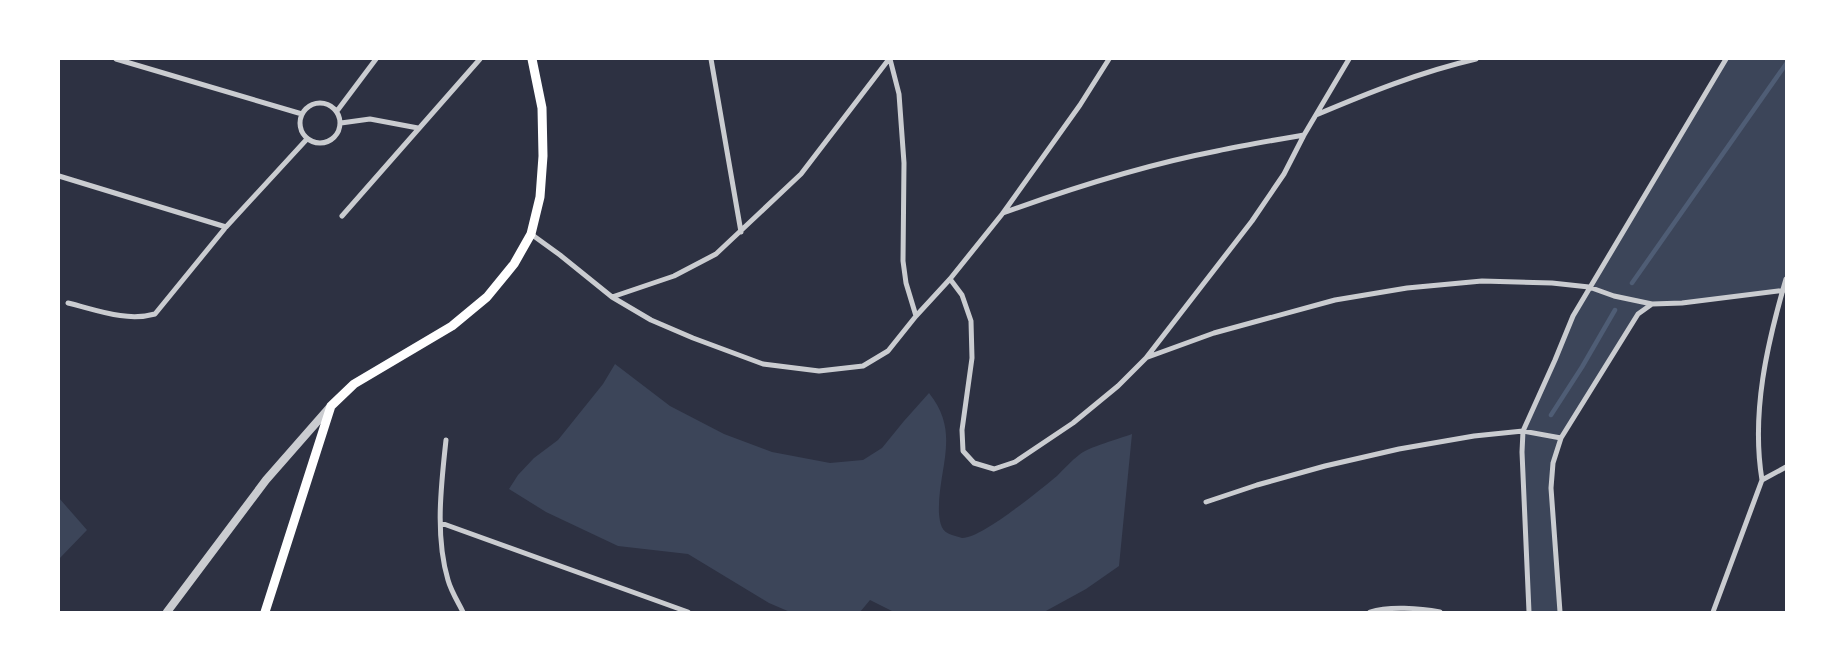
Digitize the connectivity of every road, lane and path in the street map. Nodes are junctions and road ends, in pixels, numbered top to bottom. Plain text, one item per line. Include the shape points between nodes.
1 (116, 59) edge
2 (376, 59) edge
3 (480, 59) edge
4 (532, 59) edge
5 (711, 59) edge
6 (890, 59) edge
7 (1109, 59) edge
8 (1349, 59) edge
9 (1476, 59) edge
10 (1726, 59) edge
11 (337, 110) junction
12 (302, 114) junction
13 (1316, 116) junction
14 (341, 123) junction
15 (418, 128) junction
16 (1304, 135) junction
17 (308, 139) junction
18 (59, 176) edge
19 (1002, 214) junction
20 (342, 216) dead end
21 (226, 226) junction
22 (742, 232) junction
23 (531, 234) junction
24 (950, 279) junction
25 (1786, 279) edge
26 (1589, 287) junction
27 (1784, 291) edge
28 (612, 297) junction
29 (68, 303) dead end
30 (1652, 304) junction
31 (916, 316) junction
32 (1146, 358) junction
33 (331, 406) junction
34 (1523, 431) junction
35 (1561, 438) junction
36 (446, 440) dead end
37 (1786, 467) edge
38 (1762, 480) junction
39 (1206, 502) dead end
40 (441, 523) junction
41 (167, 612) edge
42 (265, 612) edge
43 (463, 612) edge
44 (688, 612) edge
45 (1370, 612) edge
46 (1440, 612) edge
47 (1529, 612) edge
48 (1560, 612) edge
49 (1713, 612) edge

1 - 12 street
2 - 11 street
3 - 15 street
4 - 23 main road via 542,108 543,156 540,197
5 - 22 street
6 - 22 street via 801,174
6 - 31 street via 899,94 904,163 903,261
7 - 19 street
8 - 13 street
9 - 13 street via 1401,80
10 - 26 street
11 - 12 street via 326,103 319,103 306,108
11 - 14 street
12 - 17 street via 300,128
13 - 16 street
14 - 15 street via 370,119
14 - 17 street via 332,140 320,144
15 - 20 street
16 - 19 street via 1215,151 1111,178
16 - 32 street via 1284,174 1252,221
17 - 21 street
18 - 21 street
19 - 24 street
21 - 29 street via 154,314 142,318 126,317
22 - 28 street via 716,254 674,276
23 - 28 street
23 - 33 main road via 514,264 487,297 452,326 354,384
24 - 31 street
24 - 32 street via 962,295 971,321 972,358 962,430 963,451 974,463 994,468 1015,462 1073,423
25 - 27 street
26 - 30 street
26 - 32 street via 1482,281 1398,289 1335,300 1223,330
26 - 34 street
27 - 30 street
27 - 38 street via 1761,390 1758,432
28 - 31 street via 651,320 763,364 820,371 863,366 888,351
30 - 35 street via 1638,314
33 - 41 street via 266,480
33 - 42 main road
34 - 35 street
34 - 39 street via 1399,449 1326,466
34 - 47 street
35 - 48 street via 1550,488
36 - 40 street
37 - 38 street
38 - 49 street
40 - 43 street via 448,582
40 - 44 street
45 - 46 street via 1413,609

